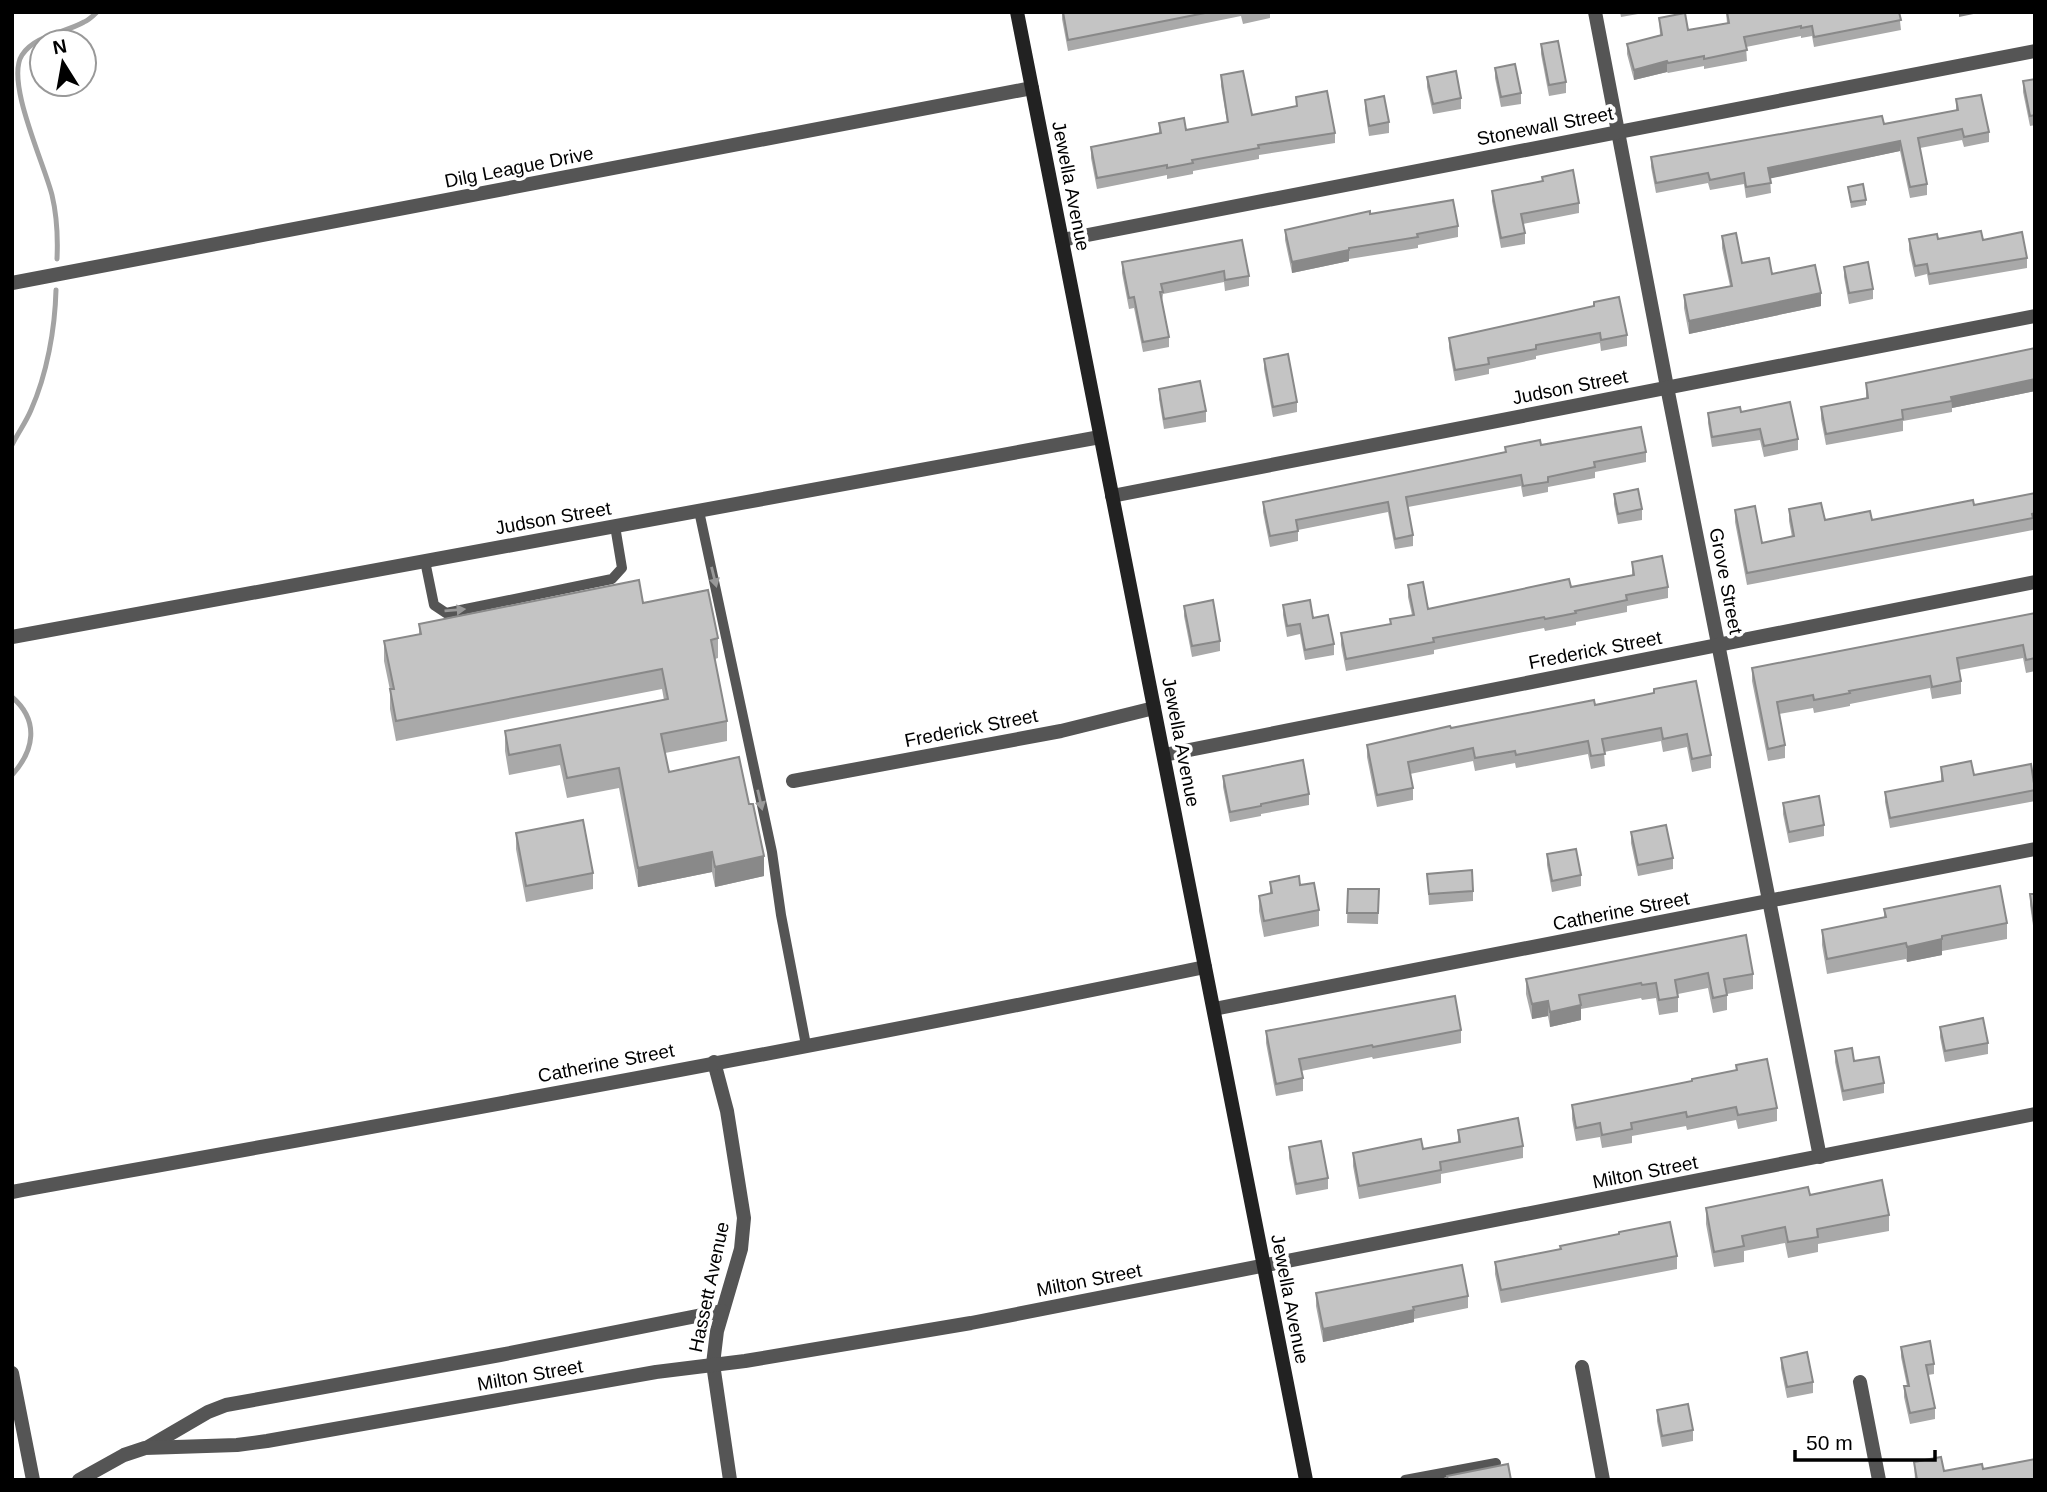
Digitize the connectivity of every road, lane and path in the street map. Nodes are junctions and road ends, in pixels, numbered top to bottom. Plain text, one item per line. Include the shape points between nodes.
1 (1017, 12) edge
2 (1595, 12) edge
3 (2035, 51) edge
4 (1032, 88) junction
5 (1618, 132) junction
6 (1062, 240) junction
7 (12, 283) edge
8 (2035, 316) edge
9 (1667, 387) junction
10 (1100, 437) junction
11 (1112, 496) junction
12 (699, 511) junction
13 (615, 526) junction
14 (425, 561) junction
15 (2035, 582) edge
16 (12, 637) edge
17 (1719, 645) junction
18 (1154, 708) junction
19 (1164, 755) junction
20 (793, 781) dead end
21 (2035, 849) edge
22 (1768, 901) junction
23 (1205, 967) junction
24 (1214, 1009) junction
25 (806, 1045) junction
26 (714, 1062) junction
27 (2035, 1115) edge
28 (1820, 1157) junction
29 (12, 1192) edge
30 (1265, 1266) junction
31 (722, 1311) junction
32 (713, 1364) junction
33 (1582, 1367) dead end
34 (12, 1373) edge
35 (1860, 1382) dead end
36 (145, 1448) junction
37 (1496, 1463) edge
38 (33, 1480) edge
39 (79, 1480) edge
40 (730, 1480) edge
41 (1306, 1480) edge
42 (1405, 1480) edge
43 (1602, 1480) edge
44 (1879, 1480) edge

1 - 4 main road, Jewella Avenue
2 - 5 street, Grove Street
3 - 5 street, Stonewall Street
4 - 6 main road, Jewella Avenue
4 - 7 street, Dilg League Drive
5 - 6 street, Stonewall Street
5 - 9 street, Grove Street
6 - 10 main road, Jewella Avenue
8 - 9 street, Judson Street
9 - 11 street, Judson Street
9 - 17 street, Grove Street
10 - 11 main road, Jewella Avenue
10 - 12 street, Judson Street
11 - 18 main road, Jewella Avenue
12 - 13 street, Judson Street
12 -> 25 lane via 772,852
13 - 14 street, Judson Street
14 -> 13 lane via 434,605 446,613 612,579 622,568
14 - 16 street, Judson Street
15 - 17 street, Frederick Street
17 - 19 street, Frederick Street
17 - 22 street, Grove Street
18 - 19 main road, Jewella Avenue
18 - 20 street, Frederick Street via 1061,731
19 - 23 main road, Jewella Avenue
21 - 22 street, Catherine Street
22 - 24 street, Catherine Street
22 - 28 street, Grove Street
23 - 24 main road, Jewella Avenue
23 - 25 street, Catherine Street
24 - 30 main road, Jewella Avenue
25 - 26 street, Catherine Street
26 - 29 street, Catherine Street
26 - 31 street, Hassett Avenue via 727,1111 744,1218 741,1249
27 - 28 street, Milton Street
28 - 30 street, Milton Street
30 - 32 street, Milton Street via 971,1323
30 - 41 main road, Jewella Avenue
31 - 32 street, Hassett Avenue
31 - 36 street, Milton Street via 226,1405
32 - 36 street, Milton Street via 267,1441
32 - 40 street, Hassett Avenue
33 - 43 street
34 - 38 street
35 - 44 street
36 - 39 street, Milton Street
37 - 42 lane

